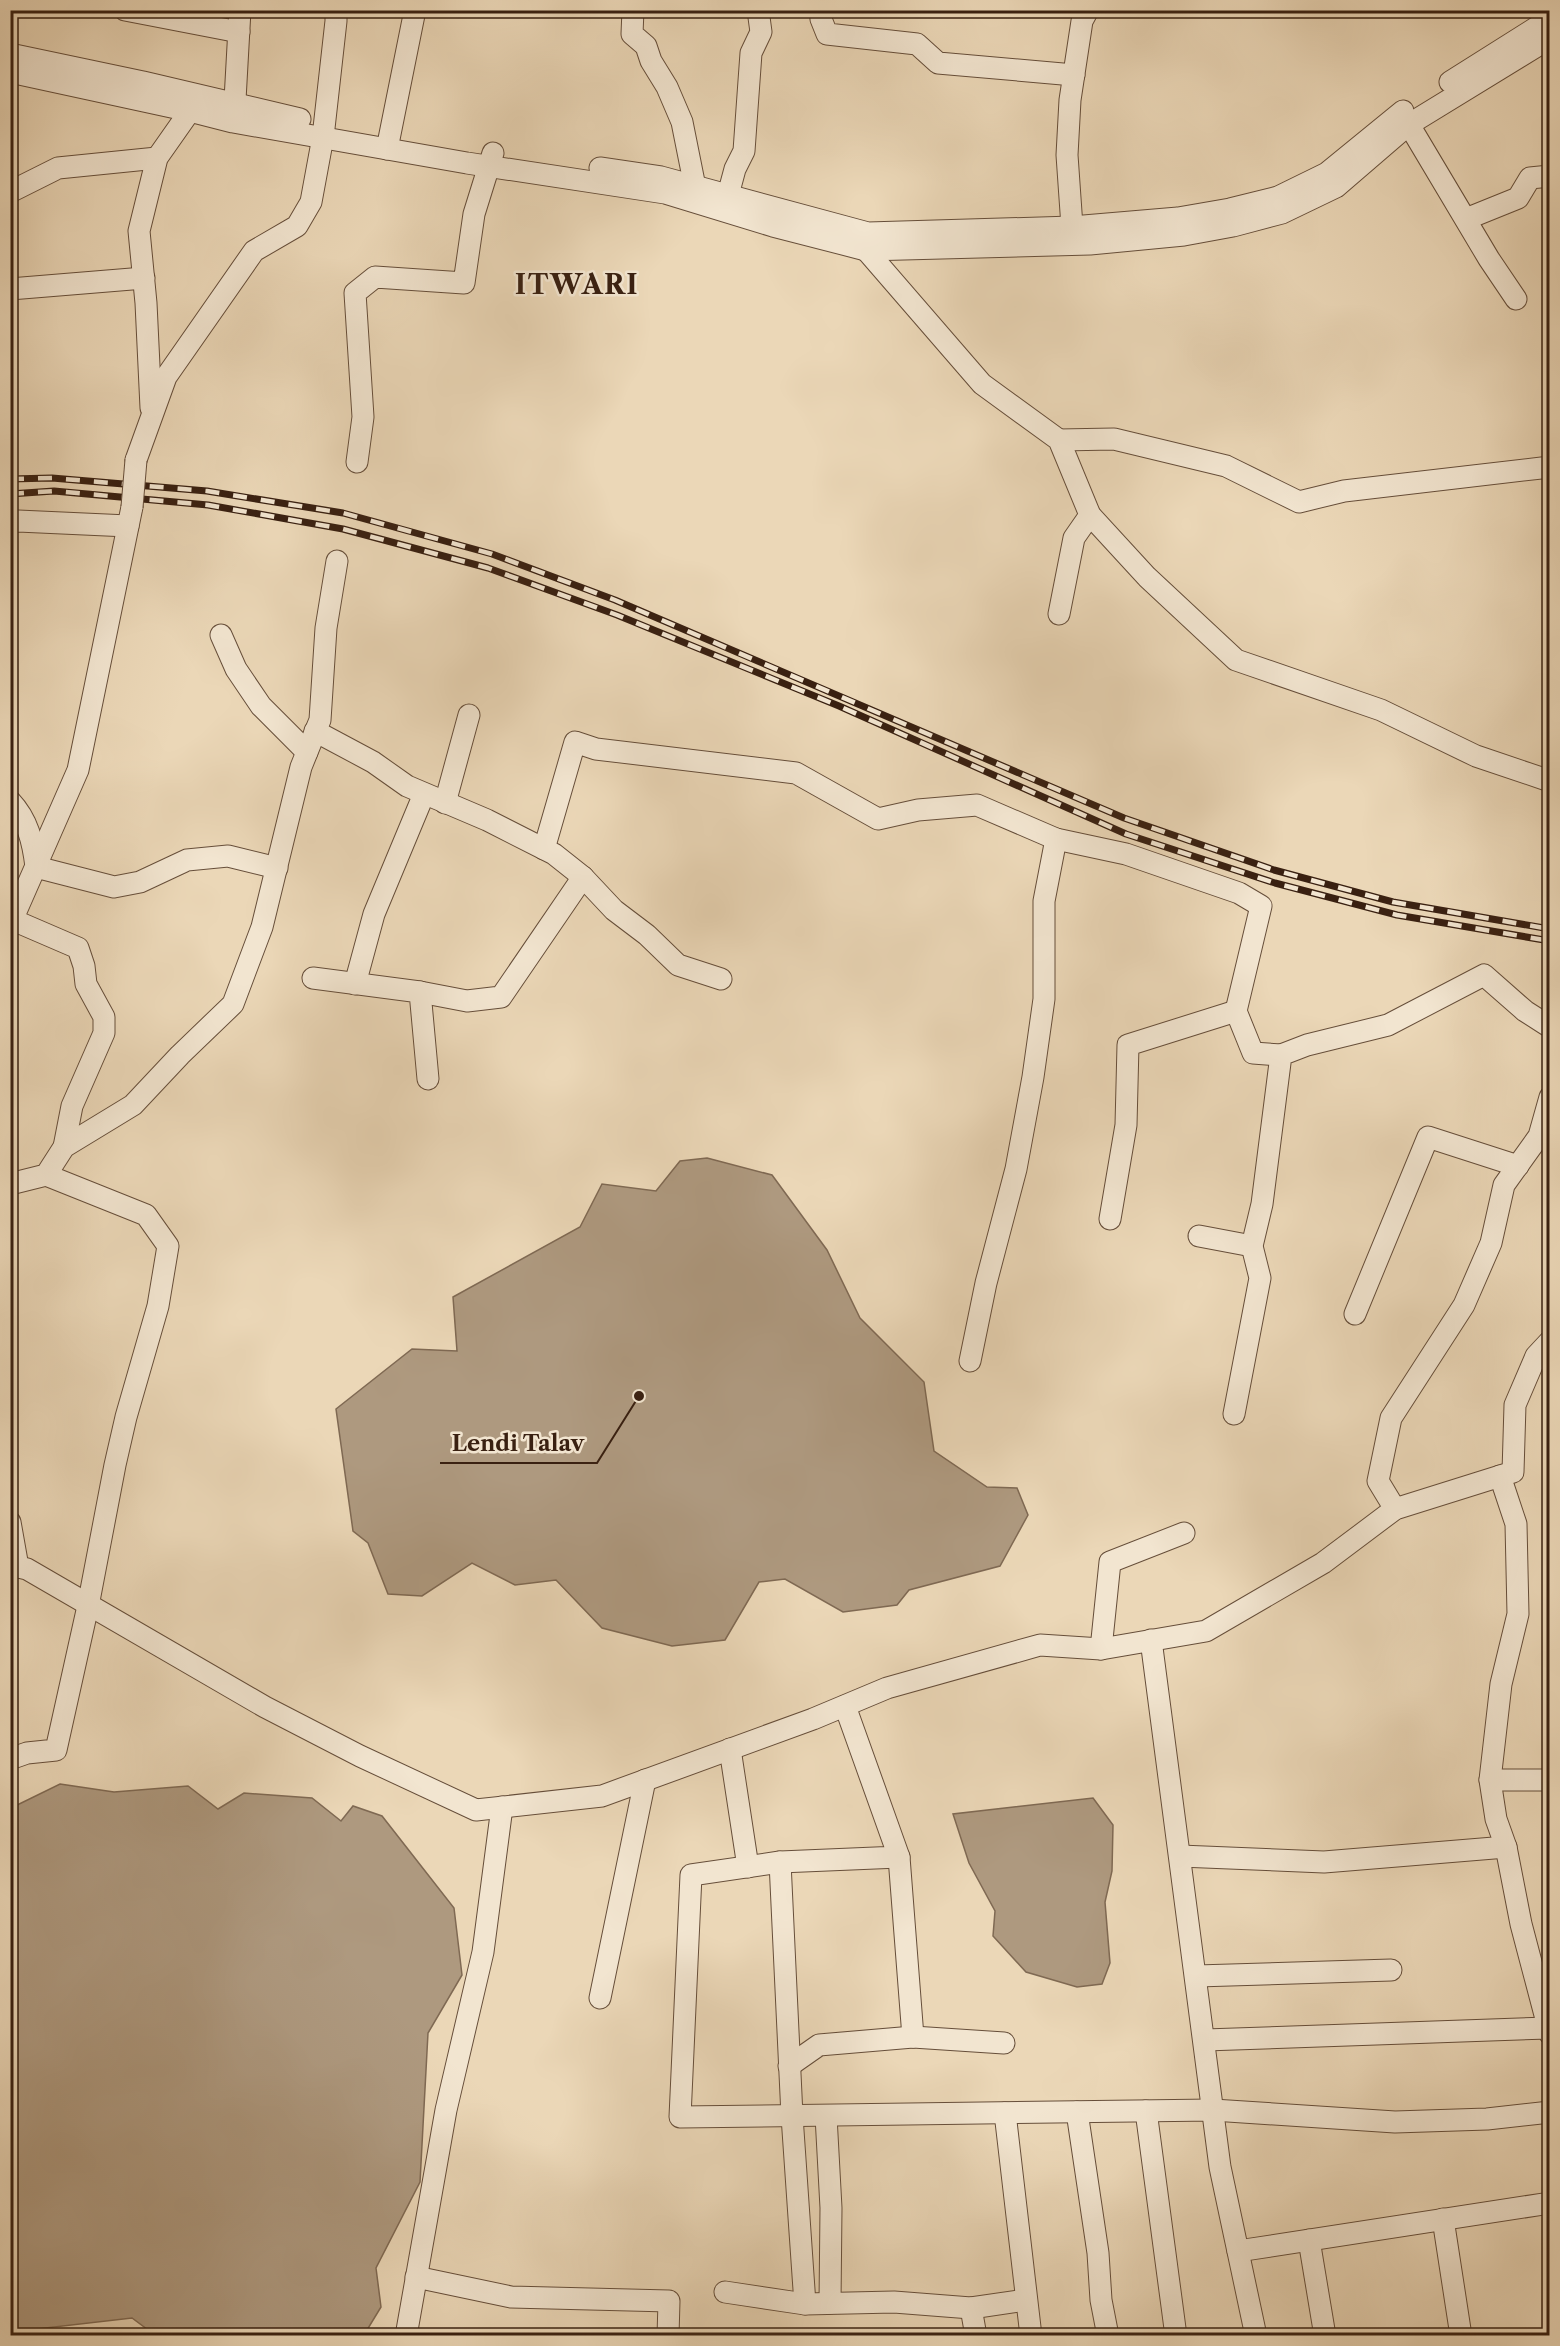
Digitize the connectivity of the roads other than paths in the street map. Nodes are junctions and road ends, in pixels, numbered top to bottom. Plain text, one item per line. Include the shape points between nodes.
1 (125, 10) edge
2 (240, 10) edge
3 (336, 10) edge
4 (415, 10) edge
5 (633, 10) edge
6 (758, 10) edge
7 (820, 10) edge
8 (1088, 10) edge
9 (1545, 26) edge
10 (239, 32) junction
11 (10, 54) edge
12 (10, 72) edge
13 (1074, 75) junction
14 (192, 102) junction
15 (234, 113) junction
16 (1405, 119) junction
17 (324, 131) junction
18 (388, 143) junction
19 (157, 158) junction
20 (491, 160) junction
21 (1550, 176) edge
22 (10, 192) edge
23 (697, 195) junction
24 (728, 195) junction
25 (1466, 219) junction
26 (1073, 236) junction
27 (867, 242) junction
28 (144, 278) junction
29 (10, 289) edge
30 (1516, 299) dead end
31 (151, 417) junction
32 (1059, 440) junction
33 (357, 462) dead end
34 (1550, 467) edge
35 (1090, 515) junction
36 (130, 517) junction
37 (10, 523) edge
38 (336, 561) dead end
39 (1059, 614) dead end
40 (221, 635) dead end
41 (469, 715) dead end
42 (315, 730) junction
43 (307, 752) junction
44 (1550, 781) edge
45 (424, 794) junction
46 (10, 801) edge
47 (445, 803) junction
48 (1056, 838) junction
49 (544, 849) junction
50 (36, 867) junction
51 (276, 868) junction
52 (583, 877) junction
53 (11, 923) edge
54 (313, 978) dead end
55 (721, 979) dead end
56 (355, 984) junction
57 (420, 992) junction
58 (1236, 1011) junction
59 (1550, 1027) edge
60 (1281, 1055) junction
61 (428, 1079) dead end
62 (1550, 1097) edge
63 (64, 1148) junction
64 (1518, 1166) junction
65 (46, 1175) junction
66 (10, 1184) edge
67 (1110, 1219) dead end
68 (1198, 1236) dead end
69 (1252, 1246) junction
70 (1355, 1314) dead end
71 (1550, 1341) edge
72 (970, 1361) dead end
73 (1234, 1414) dead end
74 (1500, 1476) junction
75 (1395, 1509) junction
76 (10, 1522) edge
77 (1184, 1533) dead end
78 (14, 1566) edge
79 (88, 1606) junction
80 (1151, 1640) junction
81 (1101, 1649) junction
82 (846, 1706) junction
83 (730, 1749) junction
84 (10, 1760) edge
85 (645, 1780) junction
86 (1490, 1780) junction
87 (1550, 1780) edge
88 (502, 1807) junction
89 (1506, 1847) junction
90 (1180, 1856) junction
91 (899, 1857) junction
92 (780, 1863) junction
93 (748, 1867) junction
94 (1391, 1970) dead end
95 (1197, 1976) junction
96 (600, 1998) dead end
97 (1549, 2031) edge
98 (913, 2037) junction
99 (1204, 2040) junction
100 (1004, 2043) dead end
101 (789, 2066) junction
102 (1213, 2110) junction
103 (1146, 2111) junction
104 (1077, 2112) junction
105 (1550, 2112) edge
106 (1005, 2113) junction
107 (792, 2116) junction
108 (826, 2116) junction
109 (1550, 2203) edge
110 (1443, 2219) junction
111 (1310, 2240) junction
112 (1238, 2251) junction
113 (416, 2277) junction
114 (725, 2292) dead end
115 (1026, 2300) junction
116 (830, 2303) junction
117 (805, 2304) junction
118 (971, 2308) junction
119 (406, 2336) edge
120 (668, 2336) edge
121 (975, 2336) edge
122 (1031, 2336) edge
123 (1108, 2336) edge
124 (1176, 2336) edge
125 (1256, 2336) edge
126 (1325, 2336) edge
127 (1461, 2336) edge

1 - 10 street
2 - 10 street
3 - 17 street
4 - 18 street
5 - 23 street via 632,34 646,46 678,113
6 - 24 street via 761,32 751,53 744,151
7 - 13 street via 827,34 917,44 938,63
8 - 13 street via 1082,21
9 - 16 street
10 - 15 street
11 - 14 street
12 - 14 street
13 - 26 street via 1067,155
14 - 15 street
14 - 19 street
15 - 17 street
16 - 25 street
16 - 26 street via 1327,172 1278,197
17 - 18 street
17 - 31 street via 311,202 297,226 254,251 166,377
18 - 20 street
19 - 22 street via 58,168
19 - 28 street via 139,231
20 - 23 street via 661,177
20 - 33 street via 474,214 464,283 375,277 355,293 363,417
21 - 25 street via 1530,178 1518,198
23 - 24 street
23 - 27 street
24 - 27 street
25 - 30 street
26 - 27 street
27 - 32 street via 982,384
28 - 29 street
28 - 31 street
31 - 36 street, bridge via 136,460
32 - 34 street via 1114,439 1157,448 1226,466 1299,502 1344,491
32 - 35 street
35 - 39 street via 1074,538
35 - 44 street via 1147,577 1236,660 1381,710 1476,756
36 - 37 street
36 - 50 street via 78,770
38 - 42 street via 326,628 320,720
40 - 43 street via 236,669 261,706
41 - 47 street
42 - 43 street
42 - 45 street
43 - 51 street
45 - 47 street
45 - 56 street via 374,914
46 - 50 street via 19,810 33,840
47 - 49 street
48 - 49 street via 977,805 918,810 878,819 796,773 596,749 575,742
48 - 58 street via 1126,854 1239,893 1261,906
48 - 72 street via 1044,902 1044,999 1033,1077 1016,1169
49 - 52 street
50 - 51 street via 114,887 140,882 187,860 228,856
50 - 53 street
51 - 63 street via 262,927 233,1004 133,1105
52 - 55 street via 614,910 678,965
52 - 57 street via 501,997 467,1001
53 - 63 street via 78,948 86,984 104,1017 104,1033 72,1106
54 - 56 street
56 - 57 street
57 - 61 street
58 - 60 street via 1253,1053
58 - 67 street via 1128,1045 1126,1125
59 - 60 street via 1484,975 1388,1025
60 - 69 street via 1262,1204
62 - 64 street via 1539,1136
63 - 65 street
64 - 70 street via 1428,1137
64 - 75 street via 1504,1185 1491,1243 1464,1305 1391,1418 1378,1481
65 - 66 street
65 - 79 street via 146,1215 168,1246 158,1306 115,1466
68 - 69 street
69 - 73 street via 1260,1278
71 - 74 street via 1536,1356 1515,1405 1513,1472
74 - 75 street
74 - 86 street via 1516,1524 1518,1614 1501,1684
75 - 80 street via 1323,1563 1206,1631
76 - 78 street
77 - 81 street via 1110,1562
78 - 79 street via 27,1569
79 - 84 street via 56,1750 27,1753
79 - 88 street via 360,1756 476,1810
80 - 81 street
80 - 90 street
81 - 82 street via 1040,1645 887,1688
82 - 83 street
82 - 91 street
83 - 85 street
83 - 93 street
85 - 88 street via 602,1796
85 - 96 street
86 - 87 street
86 - 89 street via 1496,1819
88 - 113 street via 483,1952 446,2109
89 - 90 street via 1324,1862
89 - 97 street
90 - 95 street
91 - 92 street
91 - 98 street
92 - 93 street
92 - 101 street
93 - 107 street via 691,1875 680,2117
94 - 95 street
95 - 99 street
97 - 99 street
98 - 100 street
98 - 101 street via 819,2045
99 - 102 street
101 - 107 street
102 - 103 street
102 - 105 street via 1395,2122
102 - 112 street via 1220,2167
103 - 104 street
103 - 124 street
104 - 106 street
104 - 123 street
106 - 108 street
106 - 115 street
107 - 108 street
107 - 117 street
108 - 116 street via 831,2208
109 - 110 street
110 - 111 street
110 - 127 street
111 - 112 street
111 - 126 street
112 - 125 street
113 - 119 street
113 - 120 street via 511,2297 669,2301
114 - 117 street
115 - 118 street
115 - 122 street
116 - 117 street
116 - 118 street via 894,2302
118 - 121 street

